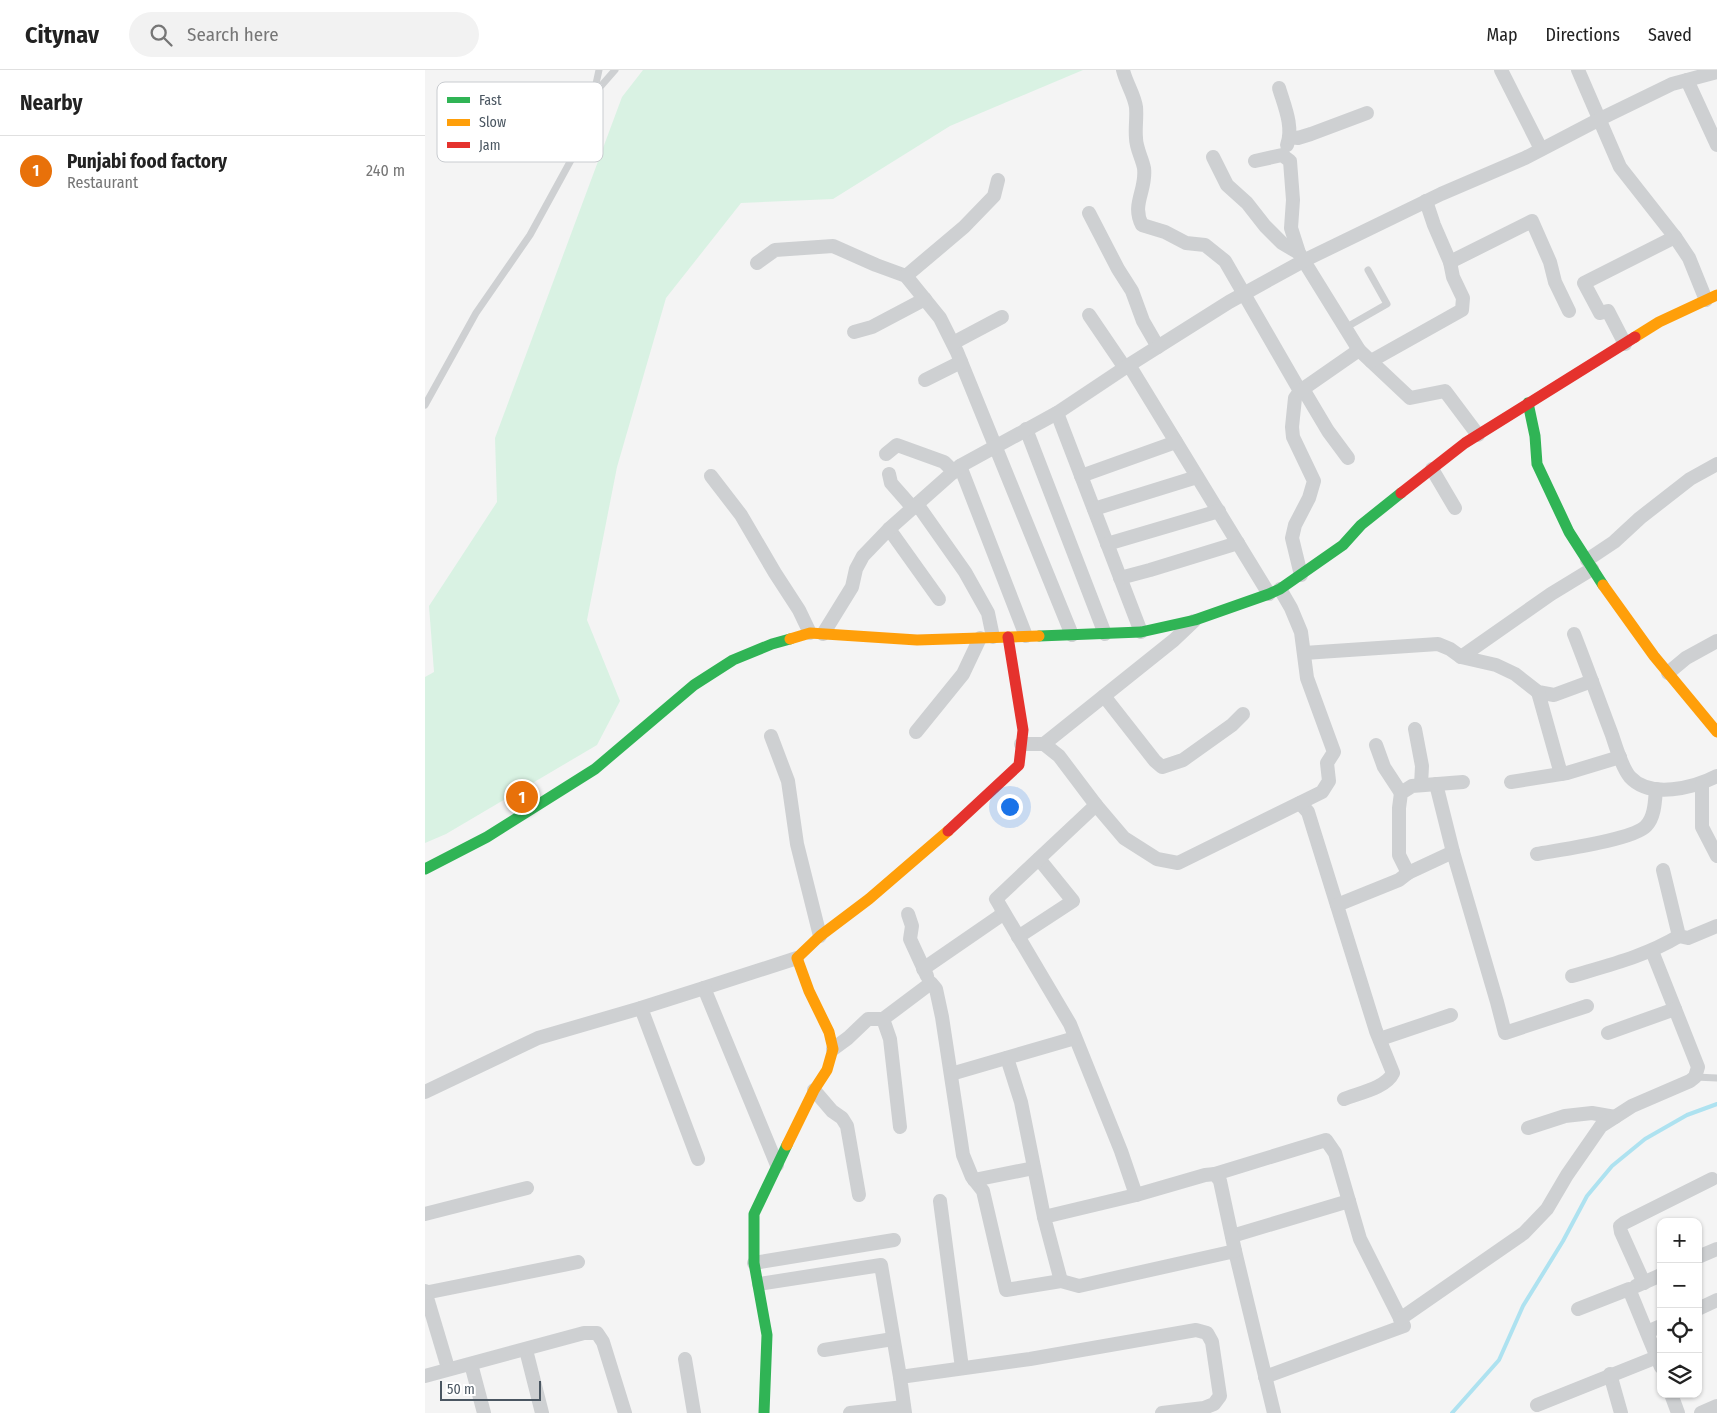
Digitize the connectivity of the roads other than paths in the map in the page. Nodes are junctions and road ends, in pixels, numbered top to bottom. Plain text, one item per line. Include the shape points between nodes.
1 (615, 70) edge
2 (1123, 70) edge
3 (1501, 70) edge
4 (1578, 70) edge
5 (1717, 72) edge
6 (1687, 80) junction
7 (603, 84) edge
8 (1279, 88) dead end
9 (1367, 113) dead end
10 (1598, 120) junction
11 (1290, 137) junction
12 (1717, 145) edge
13 (1541, 150) junction
14 (1282, 155) junction
15 (1213, 157) dead end
16 (569, 162) edge
17 (1255, 162) dead end
18 (998, 180) dead end
19 (1426, 201) junction
20 (1089, 213) dead end
21 (1675, 237) junction
22 (1302, 257) junction
23 (1450, 262) junction
24 (757, 264) dead end
25 (1368, 270) dead end
26 (906, 276) junction
27 (1245, 294) junction
28 (1711, 298) edge
29 (925, 299) junction
30 (1569, 311) dead end
31 (1089, 315) dead end
32 (1002, 317) dead end
33 (1345, 328) junction
34 (854, 332) dead end
35 (953, 343) junction
36 (1625, 344) junction
37 (1158, 347) junction
38 (1359, 350) junction
39 (1371, 361) junction
40 (961, 362) junction
41 (1127, 366) junction
42 (925, 380) dead end
43 (1302, 390) junction
44 (1528, 404) junction
45 (425, 405) edge
46 (1057, 413) junction
47 (1026, 429) junction
48 (1478, 435) junction
49 (1176, 442) junction
50 (997, 447) junction
51 (886, 454) dead end
52 (1348, 458) dead end
53 (1717, 464) edge
54 (957, 469) junction
55 (1431, 469) junction
56 (889, 474) dead end
57 (711, 476) dead end
58 (1081, 476) junction
59 (1197, 477) junction
60 (915, 506) junction
61 (1455, 508) dead end
62 (1094, 509) junction
63 (1219, 511) junction
64 (889, 529) junction
65 (1238, 543) junction
66 (1107, 544) junction
67 (1590, 564) junction
68 (1301, 575) junction
69 (1120, 578) junction
70 (1275, 592) junction
71 (939, 599) dead end
72 (1195, 620) junction
73 (1141, 632) junction
74 (817, 633) junction
75 (1105, 634) junction
76 (1574, 634) dead end
77 (1072, 635) junction
78 (1026, 636) junction
79 (994, 637) junction
80 (1717, 641) edge
81 (1304, 653) junction
82 (1461, 657) junction
83 (1668, 673) junction
84 (1592, 681) junction
85 (1538, 692) junction
86 (1104, 696) junction
87 (1243, 714) dead end
88 (1415, 729) dead end
89 (916, 732) dead end
90 (1717, 732) edge
91 (771, 736) dead end
92 (1021, 744) junction
93 (1044, 744) junction
94 (1375, 745) dead end
95 (1620, 757) junction
96 (1561, 774) junction
97 (1717, 776) edge
98 (1463, 782) dead end
99 (1511, 782) dead end
100 (1436, 784) junction
101 (1702, 784) junction
102 (1421, 785) junction
103 (1656, 789) junction
104 (1401, 793) junction
105 (1300, 803) junction
106 (1096, 805) junction
107 (1453, 852) junction
108 (1537, 854) dead end
109 (1717, 856) edge
110 (1039, 859) junction
111 (425, 869) edge
112 (1663, 870) dead end
113 (1408, 873) junction
114 (1337, 905) junction
115 (1002, 911) junction
116 (908, 914) dead end
117 (1717, 926) edge
118 (820, 936) junction
119 (1679, 936) junction
120 (1018, 938) junction
121 (1652, 950) junction
122 (797, 958) junction
123 (923, 969) junction
124 (1572, 976) dead end
125 (931, 983) junction
126 (703, 988) junction
127 (1587, 1006) dead end
128 (641, 1008) junction
129 (1675, 1009) junction
130 (1451, 1015) dead end
131 (883, 1018) junction
132 (1608, 1033) dead end
133 (1075, 1038) junction
134 (1380, 1039) junction
135 (833, 1049) junction
136 (1007, 1058) junction
137 (951, 1074) junction
138 (1695, 1077) junction
139 (1717, 1078) edge
140 (814, 1090) junction
141 (425, 1092) edge
142 (1345, 1099) dead end
143 (1615, 1117) junction
144 (900, 1127) dead end
145 (1528, 1128) dead end
146 (698, 1160) dead end
147 (777, 1165) junction
148 (1034, 1168) junction
149 (1215, 1174) junction
150 (1712, 1179) dead end
151 (975, 1180) junction
152 (527, 1188) dead end
153 (859, 1195) dead end
154 (1136, 1195) junction
155 (940, 1201) dead end
156 (1349, 1201) junction
157 (425, 1214) edge
158 (1044, 1217) junction
159 (1232, 1236) junction
160 (894, 1240) dead end
161 (1717, 1249) edge
162 (1235, 1251) junction
163 (1702, 1255) edge
164 (790, 1257) junction
165 (577, 1262) dead end
166 (755, 1264) junction
167 (1657, 1277) edge
168 (793, 1279) junction
169 (1061, 1281) junction
170 (1644, 1283) junction
171 (759, 1284) junction
172 (1629, 1289) junction
173 (425, 1292) edge
174 (1717, 1300) edge
175 (1700, 1308) edge
176 (1578, 1309) dead end
177 (1400, 1318) junction
178 (1657, 1328) edge
179 (1647, 1332) junction
180 (893, 1338) junction
181 (525, 1350) junction
182 (824, 1350) dead end
183 (1657, 1357) edge
184 (685, 1359) dead end
185 (1657, 1362) edge
186 (471, 1364) junction
187 (448, 1368) junction
188 (962, 1368) junction
189 (1610, 1374) junction
190 (425, 1376) edge
191 (899, 1377) junction
192 (1265, 1377) junction
193 (1673, 1398) edge
194 (1537, 1405) dead end
195 (1717, 1406) edge
196 (904, 1410) edge
197 (484, 1413) edge
198 (542, 1413) edge
199 (625, 1413) edge
200 (695, 1413) edge
201 (764, 1413) edge
202 (850, 1413) edge
203 (1162, 1413) edge
204 (1274, 1413) edge
205 (1621, 1413) edge
206 (1679, 1413) edge
207 (1701, 1413) edge

1 - 7 lane
2 - 27 street via 1136,105 1136,139 1144,168 1137,205 1142,225 1159,229 1186,243 1205,245 1225,261
3 - 13 street
4 - 10 street
5 - 6 street
6 - 10 street via 1672,84
6 - 12 street
8 - 11 street
9 - 11 street via 1305,136
10 - 13 street
10 - 21 street via 1620,167
11 - 14 street
13 - 19 street
14 - 17 street
14 - 22 street via 1290,162 1291,228
15 - 22 street via 1227,185 1282,243
16 - 45 lane via 530,235 476,314
18 - 26 street via 994,196 964,227
19 - 22 street
19 - 23 street
20 - 37 street via 1132,291 1143,322
21 - 28 street
21 - 36 street via 1584,282 1600,313 1607,311
22 - 27 street
22 - 33 street
23 - 30 street via 1532,220
23 - 39 street via 1453,278 1463,298 1462,310
24 - 26 street via 775,250 833,246
25 - 33 lane via 1387,304
26 - 29 street
27 - 37 street
27 - 43 street
28 - 36 main road via 1659,322
29 - 34 street via 872,327
29 - 35 street
31 - 41 street
32 - 35 street
33 - 38 street
35 - 40 street
36 - 44 main road
37 - 41 street
38 - 39 street
38 - 43 street
39 - 48 street via 1410,398 1445,391
40 - 42 street
40 - 50 street
41 - 46 street
41 - 49 street
43 - 52 street
43 - 68 street via 1295,398 1293,437 1313,481 1292,538
44 - 48 main road
44 - 67 main road via 1537,464 1569,532
46 - 47 street
46 - 58 street
47 - 50 street
47 - 75 street
48 - 55 main road
49 - 58 street
49 - 59 street
50 - 54 street
50 - 77 street
51 - 54 street via 897,445
53 - 67 street via 1690,479 1640,518
54 - 60 street
54 - 78 street
55 - 61 street
55 - 68 main road via 1361,525 1343,546
56 - 60 street via 891,483
57 - 74 street via 741,515 775,573
58 - 62 street
59 - 62 street
59 - 63 street
60 - 64 street
60 - 79 street via 965,572 988,613
62 - 66 street
63 - 65 street
63 - 66 street
64 - 71 street
64 - 74 street via 863,556 856,568 852,587
65 - 69 street
65 - 70 street
66 - 69 street
67 - 82 street
67 - 83 main road
68 - 70 main road
69 - 73 street
70 - 72 main road
70 - 81 street via 1291,608 1301,632
72 - 73 main road
72 - 86 street
73 - 75 main road
74 - 79 main road via 917,640
74 - 111 main road via 772,644 733,660 694,685 595,769 487,837
75 - 77 main road
76 - 84 street
77 - 78 main road
78 - 79 main road
79 - 89 street
79 - 92 main road via 1023,730
80 - 83 street via 1686,658
81 - 82 street via 1437,644
81 - 105 street via 1307,678 1334,752 1327,763 1329,781 1322,792
82 - 85 street via 1496,665 1515,674
83 - 90 main road
84 - 85 street via 1554,696
84 - 95 street
85 - 96 street
86 - 87 street via 1163,767 1183,760
86 - 93 street
88 - 102 street via 1423,766
91 - 118 street via 788,781 797,844
92 - 93 street
92 - 118 main road via 1019,765 971,811 869,899
93 - 106 street via 1059,756
94 - 104 street via 1384,767
95 - 96 street
95 - 103 street via 1630,777 1646,788
96 - 99 street
97 - 101 street
98 - 100 street
100 - 102 street
100 - 107 street
101 - 103 street
101 - 109 street via 1702,827
102 - 104 street
103 - 108 street via 1653,812 1646,826 1628,835
104 - 113 street via 1399,855
105 - 106 street via 1178,863 1157,859 1124,838
105 - 114 street via 1308,812
106 - 110 street
107 - 113 street
107 - 127 street via 1505,1033
110 - 115 street via 996,900
110 - 120 street via 1073,901
112 - 119 street
113 - 114 street via 1399,880
114 - 134 street
115 - 120 street
115 - 123 street
116 - 123 street via 912,926 910,939
117 - 119 street via 1688,938
118 - 122 main road
119 - 121 street
120 - 133 street
121 - 124 street
121 - 129 street
122 - 126 street
122 - 135 main road via 829,1032
123 - 125 street
125 - 131 street
125 - 137 street via 936,989 943,1017
126 - 128 street
126 - 147 street
128 - 141 street via 538,1038
128 - 146 street
129 - 132 street
129 - 138 street via 1698,1067
130 - 134 street
131 - 135 street via 868,1019
131 - 144 street via 890,1039
133 - 136 street
133 - 154 street
134 - 142 street via 1393,1073 1390,1079
135 - 140 main road via 827,1070
136 - 137 street
136 - 148 street via 1021,1102
137 - 151 street via 963,1155
138 - 139 lane
138 - 143 street
140 - 147 main road
140 - 153 street via 847,1126
143 - 145 street via 1592,1112 1565,1116
143 - 177 street via 1601,1126 1547,1209 1524,1233
147 - 166 main road via 754,1214
148 - 151 street
148 - 158 street
149 - 154 street
149 - 156 street via 1326,1140 1335,1153
149 - 159 street
150 - 170 street via 1621,1226
151 - 169 street via 983,1191 1006,1290
152 - 157 street
154 - 158 street
155 - 188 street
156 - 159 street
156 - 177 street via 1360,1239
158 - 169 street
159 - 162 street
160 - 164 street
161 - 163 street
162 - 169 street via 1079,1286
162 - 192 street
164 - 166 street
164 - 168 street
165 - 173 street
166 - 171 main road
167 - 170 street
168 - 171 street
168 - 180 street via 881,1265
170 - 172 street
171 - 201 main road via 767,1335
172 - 176 street
172 - 179 street
173 - 187 street
174 - 175 street
177 - 192 street via 1404,1326
178 - 179 street
179 - 183 street
180 - 182 street
180 - 191 street
181 - 186 street
181 - 198 street
181 - 199 street via 584,1333 597,1333 603,1342
184 - 200 street
185 - 189 street
186 - 187 street
186 - 197 street
187 - 190 street
188 - 191 street
188 - 203 street via 1196,1330 1207,1333 1213,1342 1220,1396 1204,1408
189 - 194 street
189 - 205 street
191 - 196 street
192 - 204 street
193 - 206 street
195 - 207 street
196 - 202 street

